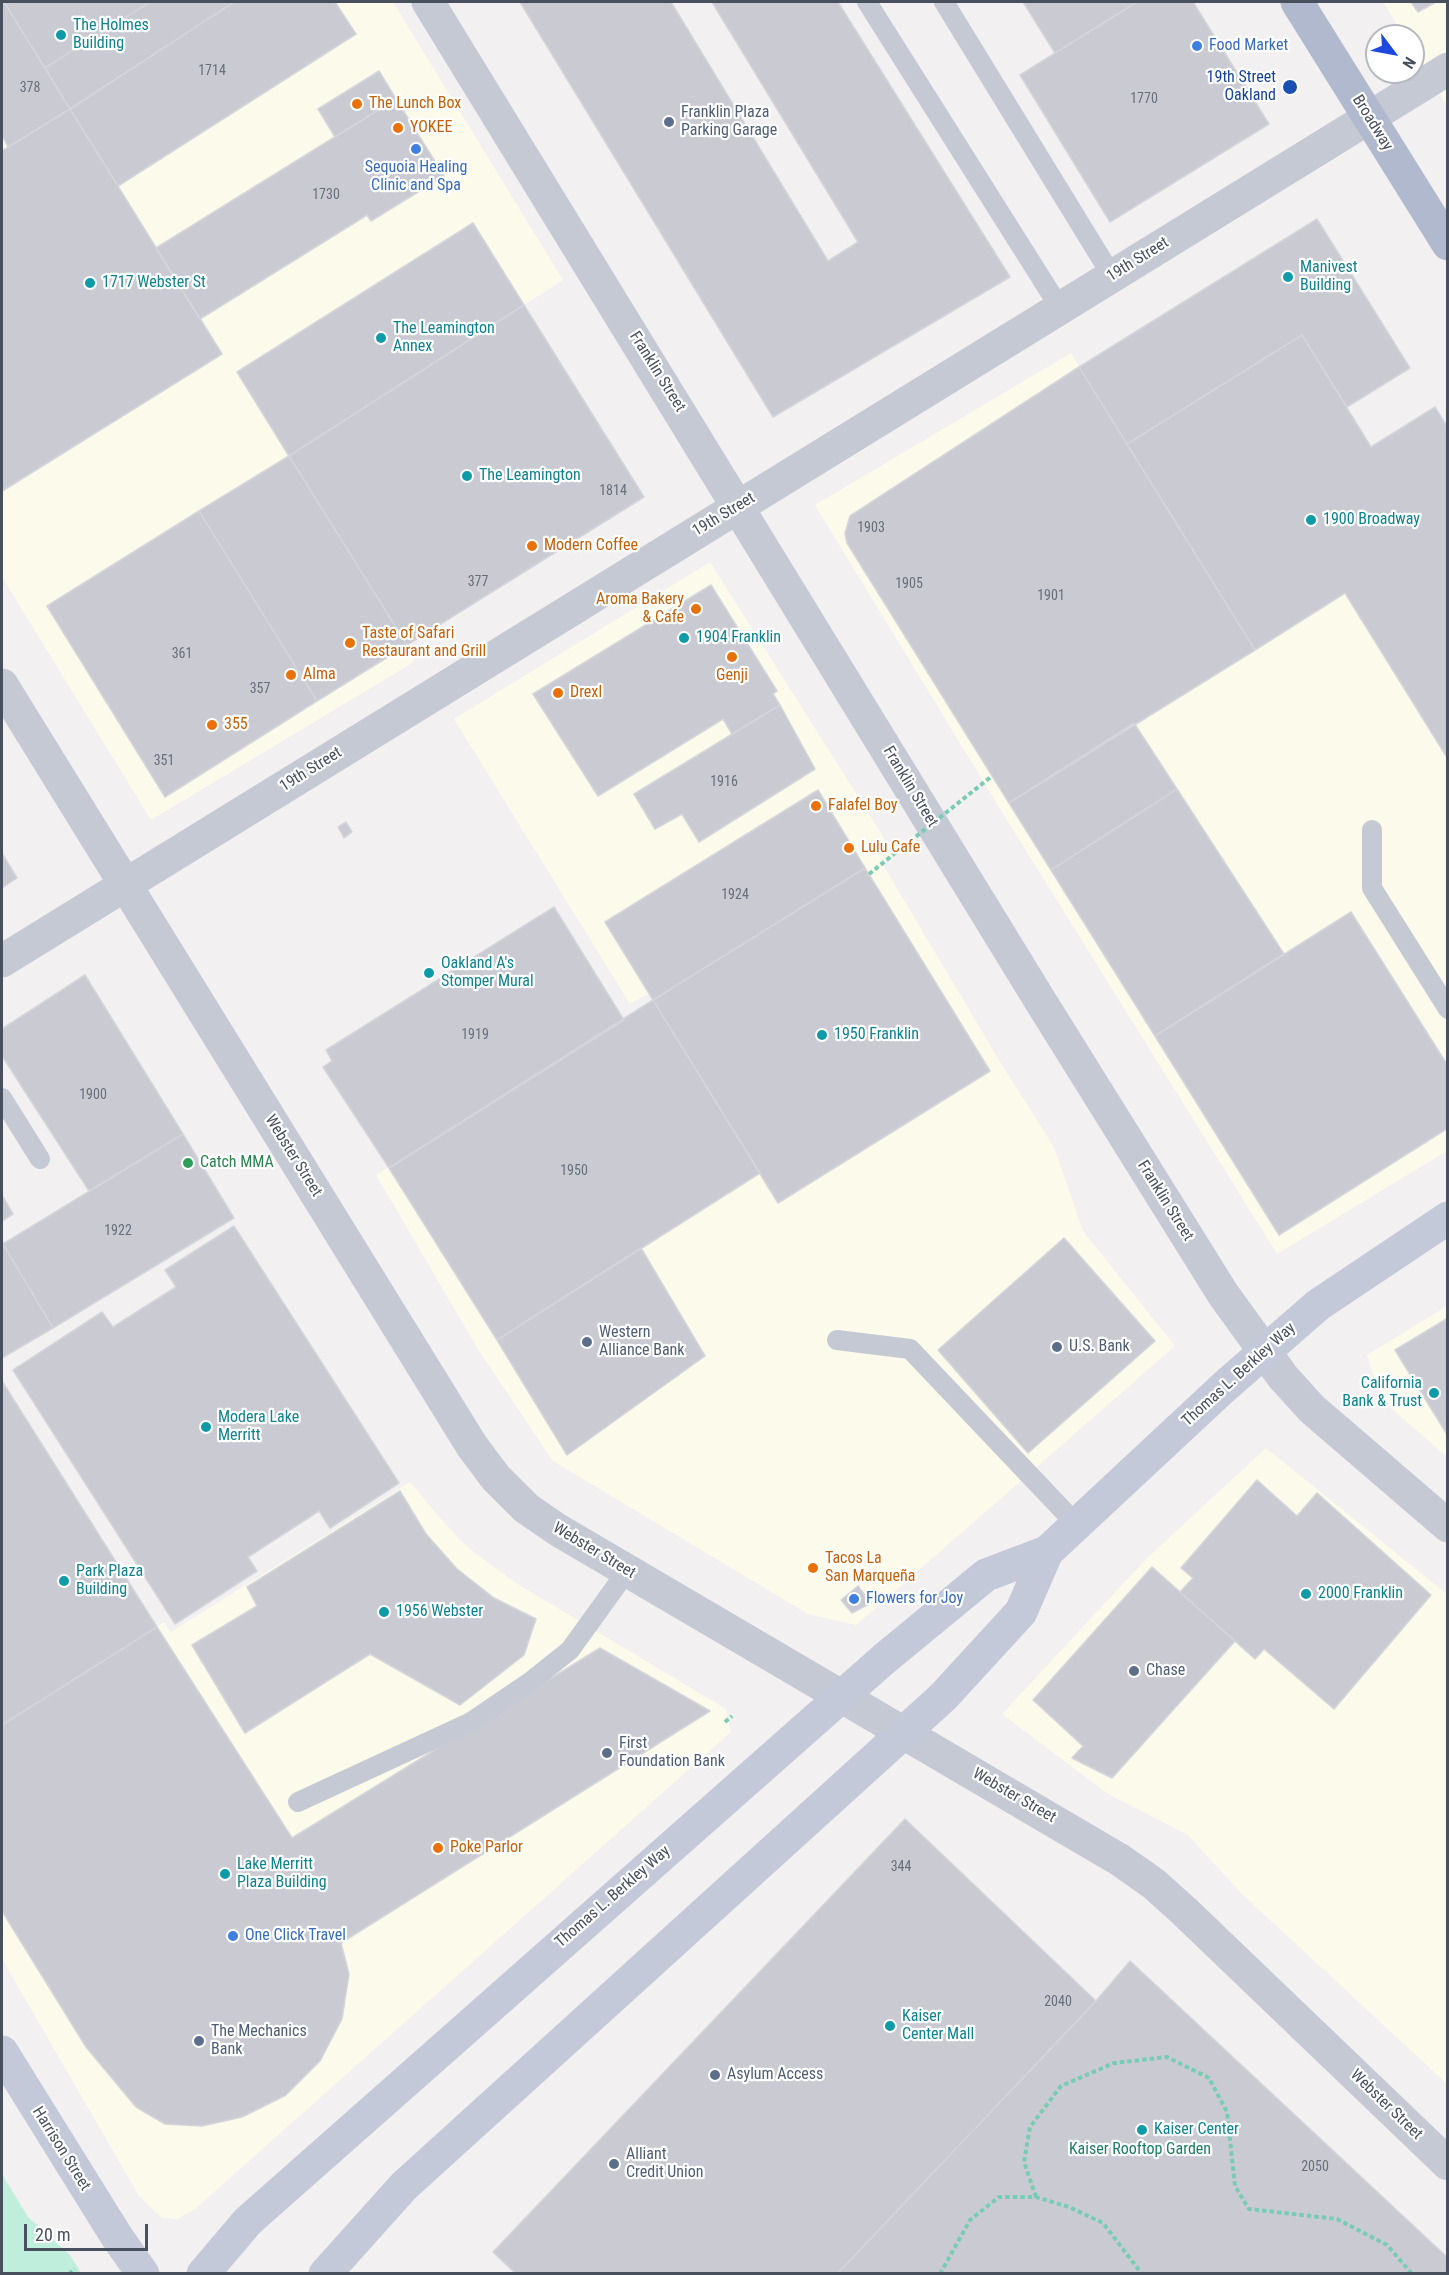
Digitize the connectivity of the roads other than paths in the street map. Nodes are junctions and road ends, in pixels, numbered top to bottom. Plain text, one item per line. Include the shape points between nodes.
1 (428, 2) edge
2 (867, 2) edge
3 (944, 2) edge
4 (1297, 2) edge
5 (1448, 69) edge
6 (1369, 117) junction
7 (1448, 244) edge
8 (1112, 276) junction
9 (1060, 308) junction
10 (738, 507) junction
11 (2, 685) edge
12 (1372, 831) dead end
13 (125, 884) junction
14 (2, 961) edge
15 (1448, 1009) edge
16 (2, 1098) edge
17 (40, 1159) dead end
18 (1448, 1218) edge
19 (837, 1340) dead end
20 (1264, 1352) junction
21 (1077, 1525) junction
22 (1448, 1526) edge
23 (1047, 1552) junction
24 (627, 1571) junction
25 (841, 1695) junction
26 (905, 1732) junction
27 (298, 1802) dead end
28 (2, 2052) edge
29 (1448, 2164) edge
30 (143, 2274) edge
31 (203, 2274) edge
32 (326, 2274) edge

1 - 10 street, Franklin Street
2 - 9 lane
3 - 8 lane
4 - 6 main road, Broadway
5 - 6 street, 19th Street
6 - 7 main road, Broadway
6 - 8 street, 19th Street
8 - 9 street, 19th Street
9 - 10 street, 19th Street
10 - 13 street, 19th Street
10 - 20 street, Franklin Street via 1124,1137
11 - 13 street, Webster Street
12 - 15 lane via 1372,888
13 - 14 street, 19th Street
13 - 24 street, Webster Street via 472,1446 526,1508
16 - 17 lane
18 - 20 street, Thomas L. Berkley Way via 1318,1305
19 - 21 lane via 910,1349
20 - 21 street, Thomas L. Berkley Way
20 - 22 street, Franklin Street via 1312,1409
21 - 23 street, Thomas L. Berkley Way
23 - 25 street, Thomas L. Berkley Way via 987,1575
23 - 26 street, Thomas L. Berkley Way via 1021,1612 944,1697
24 - 25 street, Webster Street
24 - 27 lane via 570,1650 540,1675 471,1722
25 - 26 street, Webster Street
25 - 31 street, Thomas L. Berkley Way via 248,2221
26 - 29 street, Webster Street via 1085,1837 1154,1884
26 - 32 street, Thomas L. Berkley Way via 404,2186
28 - 30 street, Harrison Street

